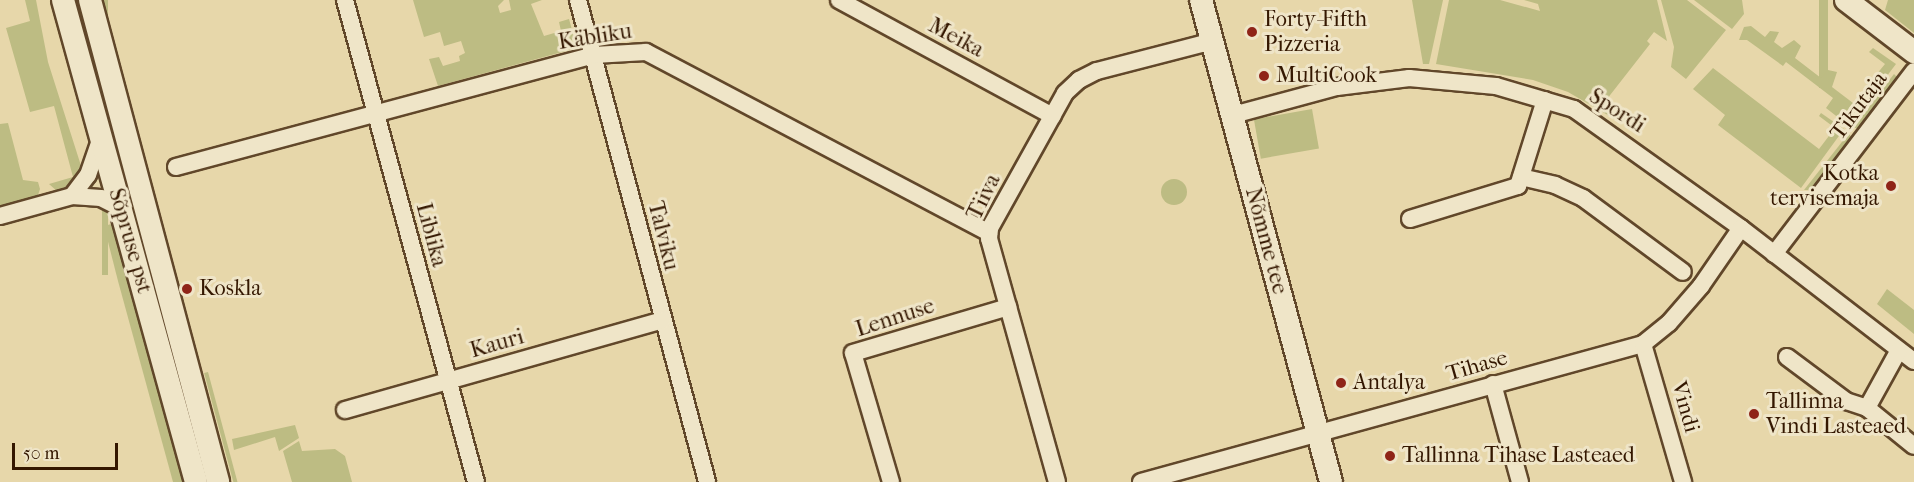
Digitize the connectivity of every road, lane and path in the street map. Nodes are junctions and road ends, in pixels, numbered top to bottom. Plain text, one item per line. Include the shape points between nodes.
1 (63, 0) edge
2 (90, 0) edge
3 (345, 0) edge
4 (578, 0) edge
5 (839, 0) edge
6 (1201, 0) edge
7 (1846, 0) edge
8 (1213, 42) junction
9 (1914, 52) edge
10 (594, 56) junction
11 (1914, 71) edge
12 (1545, 100) junction
13 (373, 112) junction
14 (1233, 115) junction
15 (1053, 116) junction
16 (100, 140) junction
17 (176, 167) dead end
18 (1521, 177) junction
19 (72, 196) junction
20 (123, 209) junction
21 (0, 216) edge
22 (1410, 219) dead end
23 (1741, 228) junction
24 (989, 233) junction
25 (1774, 254) junction
26 (1683, 272) dead end
27 (1008, 307) junction
28 (662, 321) junction
29 (1643, 344) junction
30 (1899, 350) junction
31 (1787, 357) dead end
32 (1914, 361) edge
33 (448, 381) junction
34 (1493, 384) junction
35 (1867, 408) junction
36 (345, 410) dead end
37 (1318, 434) junction
38 (1914, 446) edge
39 (196, 482) edge
40 (218, 482) edge
41 (476, 482) edge
42 (707, 482) edge
43 (891, 482) edge
44 (1057, 482) edge
45 (1142, 482) edge
46 (1331, 482) edge
47 (1520, 482) edge
48 (1683, 482) edge

1 - 16 main road, Sõpruse pst
2 - 40 main road, Sõpruse pst
3 - 13 street, Liblika
4 - 10 street, Talviku
5 - 15 street, Meika
6 - 8 main road, Nõmme tee
7 - 9 main road
8 - 14 main road, Nõmme tee
8 - 15 street, Tiiva via 1097,71 1065,93
10 - 13 street, Käbliku
10 - 24 street, Käbliku via 653,54
10 - 28 street, Talviku
11 - 25 street, Tikutaja
12 - 14 street, Spordi via 1496,86 1409,78 1337,87
12 - 18 street
12 - 23 street, Spordi via 1574,109 1624,141
13 - 17 street, Käbliku
13 - 33 street, Liblika
14 - 37 main road, Nõmme tee
15 - 24 street, Tiiva
16 - 19 street via 88,175
16 - 20 main road, Sõpruse pst
18 - 22 street via 1518,186
18 - 26 street via 1555,185 1583,198
19 - 20 street via 101,198
19 - 21 street
20 - 39 main road, Sõpruse pst
23 - 25 street, Spordi
23 - 29 street, Tihase via 1701,286 1670,322
24 - 27 street, Tiiva
25 - 30 street, Spordi
27 - 43 street, Lennuse via 853,353
27 - 44 street, Tiiva
28 - 33 street, Kauri
28 - 42 street, Talviku
29 - 34 street, Tihase
29 - 48 street, Vindi
30 - 32 street, Spordi
30 - 35 street
31 - 35 street via 1846,401
33 - 36 street, Kauri
33 - 41 street, Liblika
34 - 37 street, Tihase
34 - 47 street
35 - 38 street
37 - 45 street, Tihase
37 - 46 main road, Nõmme tee

